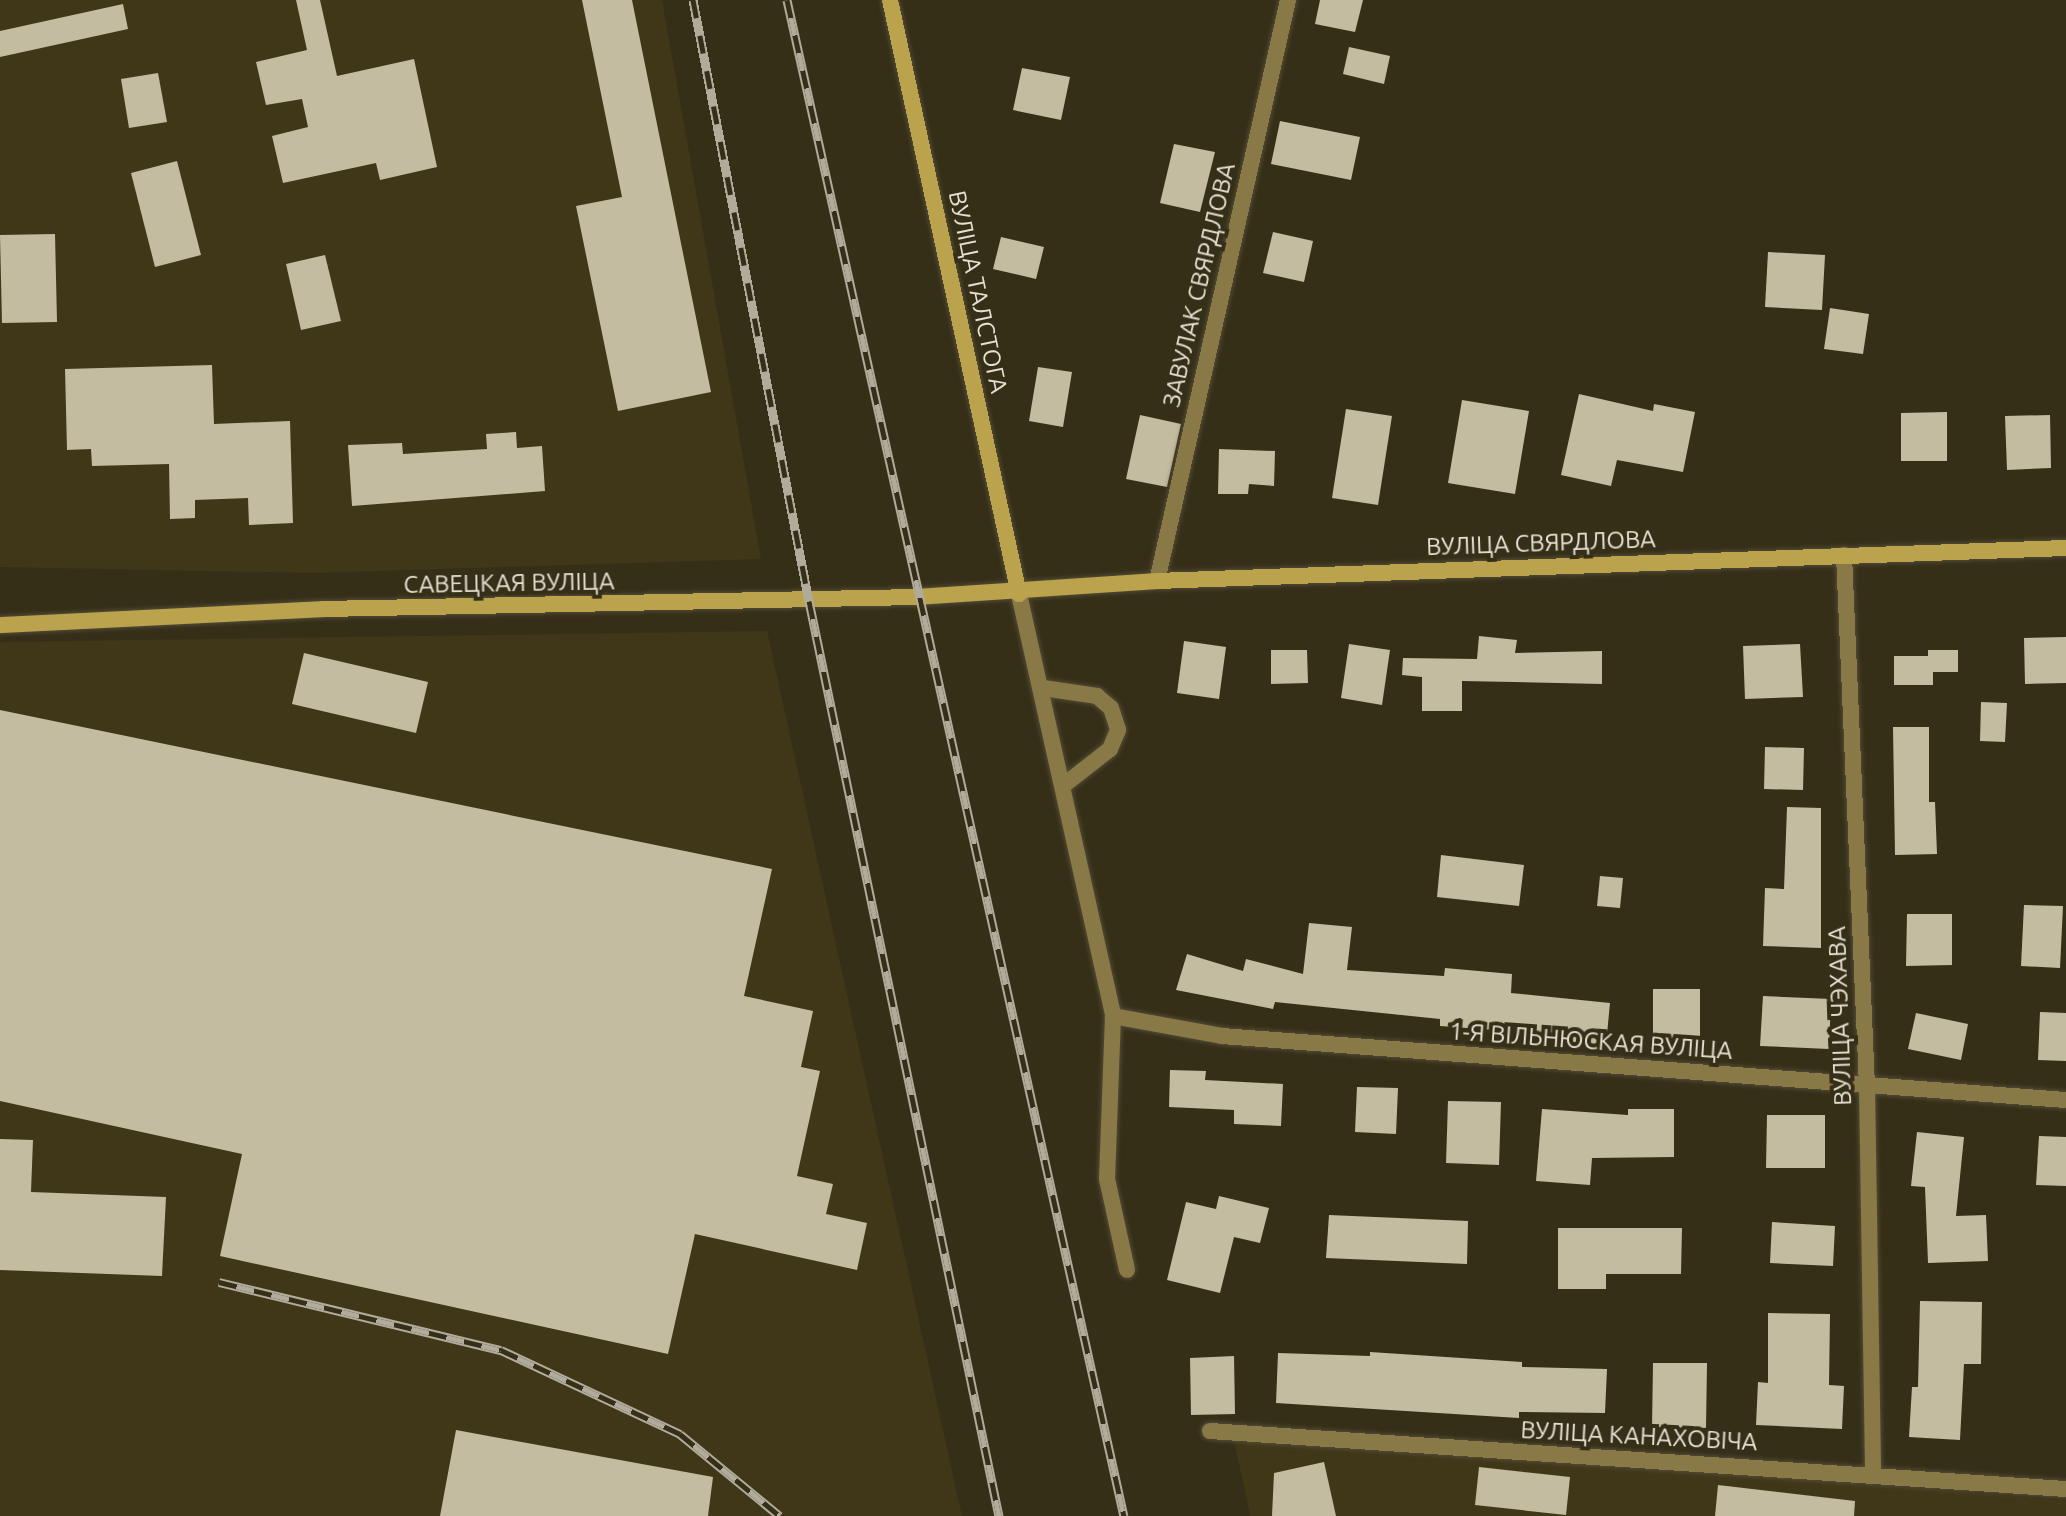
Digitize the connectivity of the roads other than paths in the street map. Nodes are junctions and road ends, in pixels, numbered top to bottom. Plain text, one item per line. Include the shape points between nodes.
1 (890, 0) edge
2 (1288, 0) edge
3 (2066, 548) edge
4 (1844, 555) junction
5 (1157, 581) junction
6 (1019, 594) junction
7 (0, 625) edge
8 (1043, 688) junction
9 (1064, 785) junction
10 (1113, 1016) junction
11 (1867, 1086) junction
12 (2066, 1100) edge
13 (1127, 1270) dead end
14 (1210, 1431) dead end
15 (1873, 1474) junction
16 (2066, 1489) edge

1 - 6 main road, ВУЛІЦА ТАЛСТОГА
2 - 5 street, ЗАВУЛАК СВЯРДЛОВА
3 - 4 main road, ВУЛІЦА СВЯРДЛОВА
4 - 5 main road, ВУЛІЦА СВЯРДЛОВА
4 - 11 street, ВУЛІЦА ЧЭХАВА
5 - 6 main road, ВУЛІЦА СВЯРДЛОВА
6 - 7 main road, САВЕЦКАЯ ВУЛІЦА via 323,609
6 - 8 street
8 - 9 street
8 - 9 street via 1097,696 1111,708 1118,730 1110,749
9 - 10 street
10 - 11 street, 1-Я ВІЛЬНЮСКАЯ ВУЛІЦА via 1222,1036
10 - 13 street via 1107,1179
11 - 12 street, 1-Я ВІЛЬНЮСКАЯ ВУЛІЦА
11 - 15 street, ВУЛІЦА ЧЭХАВА
14 - 15 street, ВУЛІЦА КАНАХОВІЧА
15 - 16 street, ВУЛІЦА КАНАХОВІЧА

